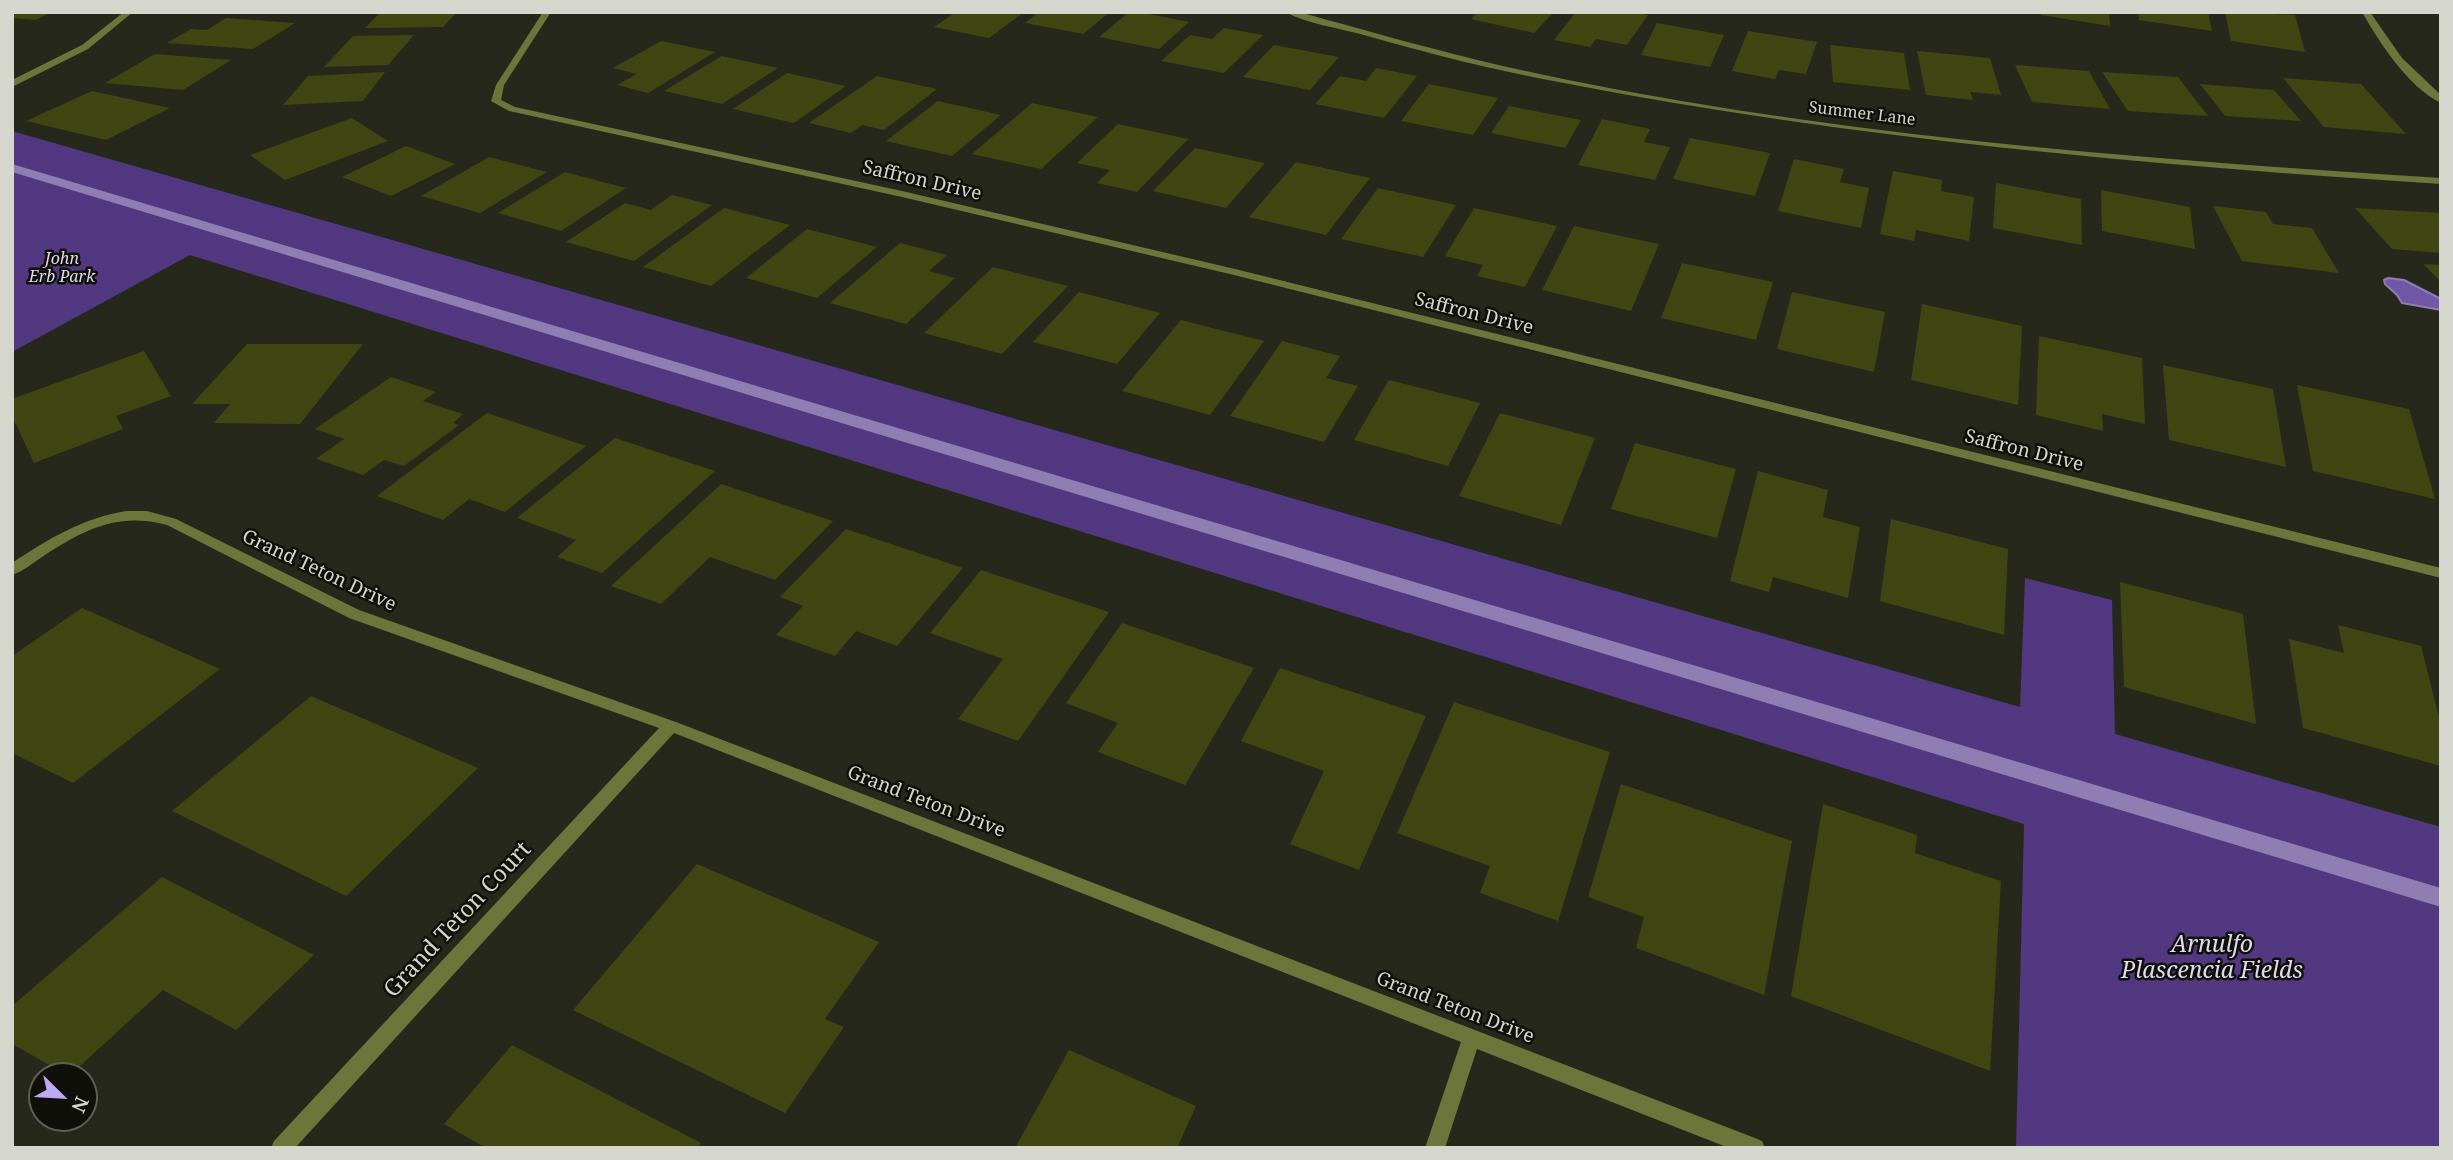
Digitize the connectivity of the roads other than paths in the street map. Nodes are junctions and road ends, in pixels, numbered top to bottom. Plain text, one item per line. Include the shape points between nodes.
1 (129, 12) edge
2 (547, 12) edge
3 (1289, 12) edge
4 (2366, 12) edge
5 (12, 84) edge
6 (2441, 100) edge
7 (2441, 181) edge
8 (12, 570) edge
9 (2441, 573) edge
10 (671, 726) junction
11 (1472, 1037) junction
12 (281, 1148) edge
13 (1435, 1148) edge
14 (1755, 1148) edge

1 - 5 street via 85,47
2 - 9 street, Saffron Drive via 500,85 496,101 535,116 1235,272
3 - 7 street, Summer Lane via 1535,76 1811,124 1992,147
4 - 6 street via 2384,44
8 - 10 street, Grand Teton Drive via 83,528 116,517 144,515 171,522 354,614
10 - 11 street, Grand Teton Drive
10 - 12 street, Grand Teton Court
11 - 13 street
11 - 14 street, Grand Teton Drive

